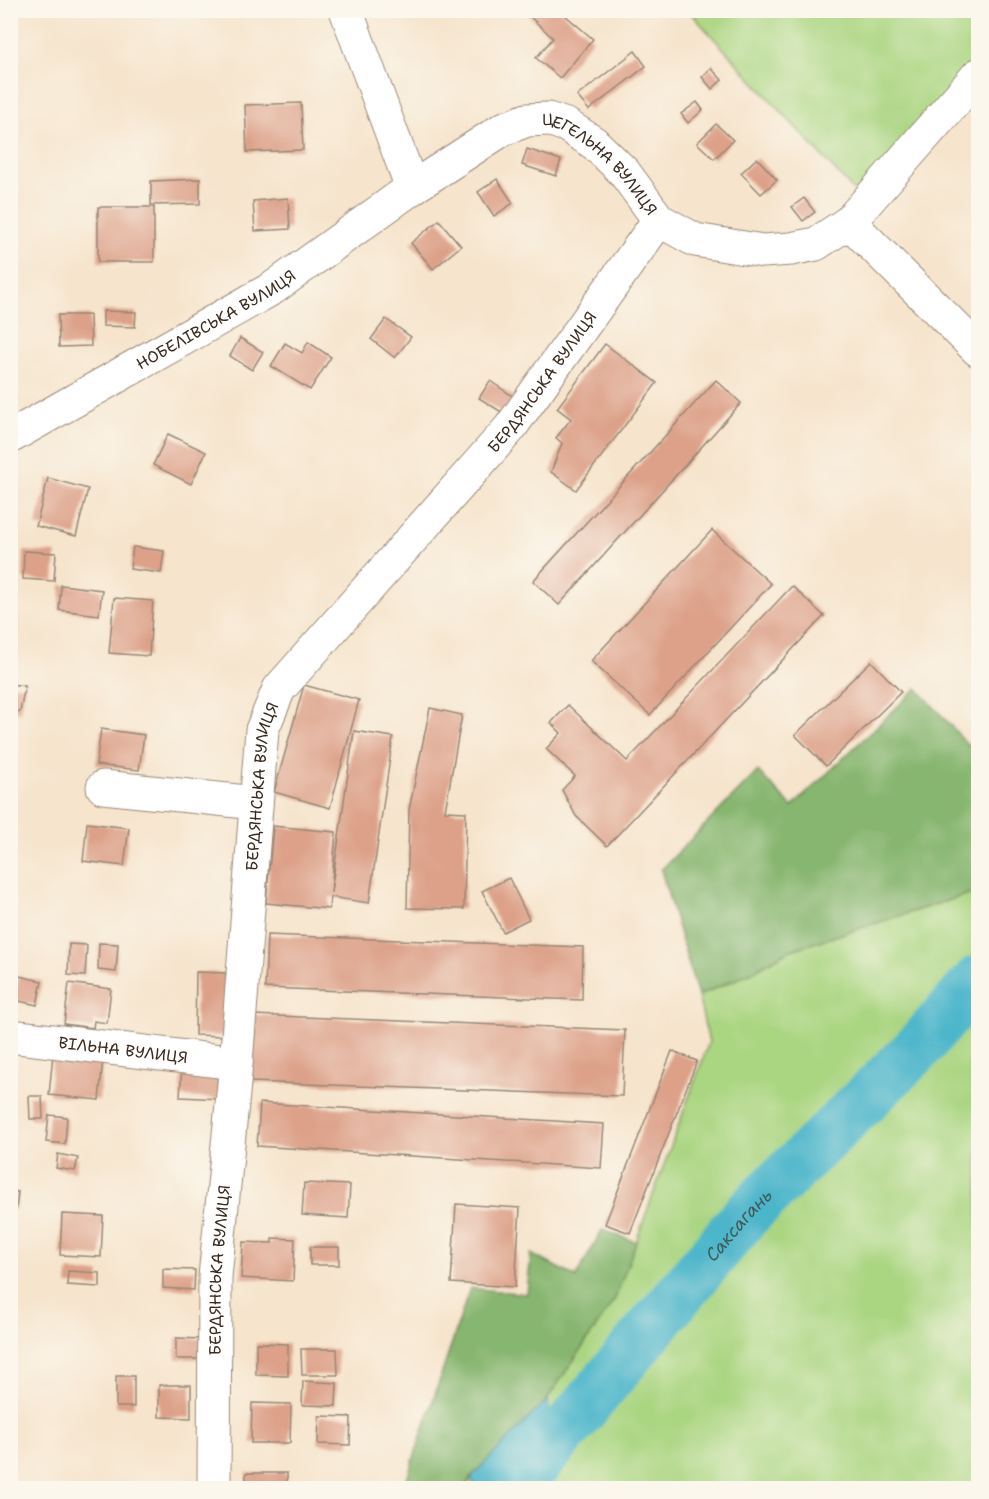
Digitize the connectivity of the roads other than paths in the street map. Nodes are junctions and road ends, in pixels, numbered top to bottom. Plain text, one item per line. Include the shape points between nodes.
1 (346, 10) edge
2 (978, 75) edge
3 (412, 188) junction
4 (659, 220) junction
5 (849, 222) junction
6 (978, 350) edge
7 (10, 437) edge
8 (103, 787) dead end
9 (256, 802) junction
10 (10, 1036) edge
11 (236, 1063) junction
12 (214, 1488) edge

1 - 3 street
2 - 5 street, ЦЕГЕЛЬНА ВУЛИЦЯ
3 - 4 street, ЦЕГЕЛЬНА ВУЛИЦЯ via 503,129 527,120 548,119 566,125 594,143 624,172
3 - 7 street, НОБЕЛІВСЬКА ВУЛИЦЯ via 273,288
4 - 5 street, ЦЕГЕЛЬНА ВУЛИЦЯ via 695,240 763,251 816,244
4 - 9 street, БЕРДЯНСЬКА ВУЛИЦЯ via 510,428 279,689 262,730
5 - 6 street
8 - 9 street
9 - 11 street, БЕРДЯНСЬКА ВУЛИЦЯ
10 - 11 street, ВІЛЬНА ВУЛИЦЯ
11 - 12 street, БЕРДЯНСЬКА ВУЛИЦЯ via 215,1277

